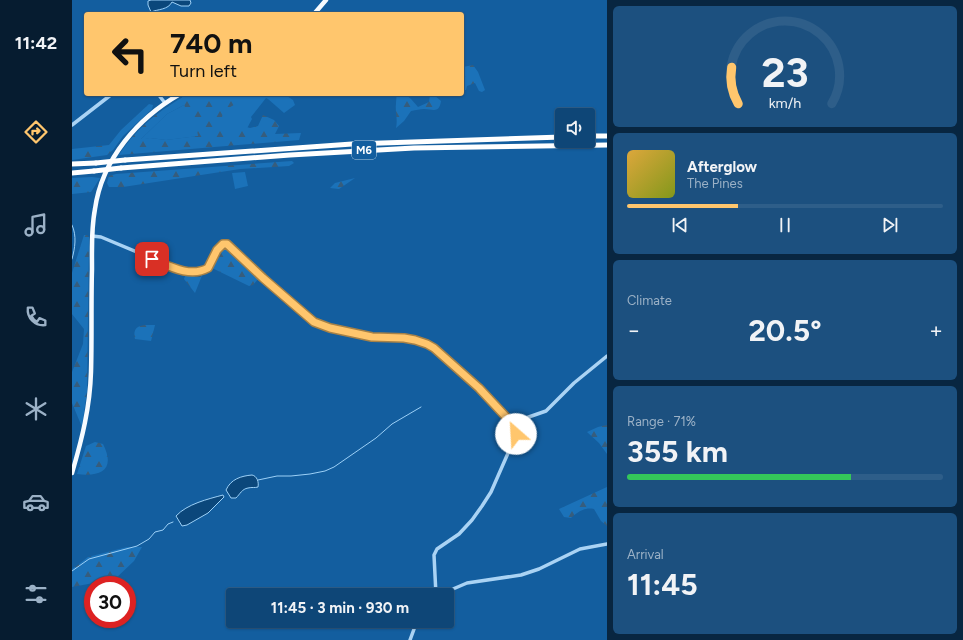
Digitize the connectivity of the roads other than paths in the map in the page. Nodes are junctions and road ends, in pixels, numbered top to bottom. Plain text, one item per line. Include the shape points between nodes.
1 (326, 0) edge
2 (316, 12) edge
3 (109, 96) edge
4 (160, 96) edge
5 (177, 96) edge
6 (165, 103) junction
7 (72, 125) edge
8 (555, 136) edge
9 (595, 136) edge
10 (607, 136) edge
11 (607, 146) edge
12 (72, 164) edge
13 (72, 173) edge
14 (92, 236) junction
15 (607, 356) edge
16 (523, 419) junction
17 (510, 420) junction
18 (518, 426) junction
19 (72, 472) edge
20 (607, 544) edge
21 (437, 588) edge
22 (454, 588) edge
23 (414, 628) edge
24 (410, 640) edge

1 - 2 main road
3 - 7 street
4 - 6 street
5 - 6 main road
6 - 14 main road via 130,134 109,166 96,202
8 - 12 highway, M6, bridge via 344,144
9 - 10 highway
11 - 13 highway, M6, bridge via 414,148 290,154
14 - 17 street via 101,237 187,272 208,268 220,246 227,244 314,322 372,337 415,340 434,348
14 - 19 main road via 89,398 84,430
15 - 16 street via 574,383 546,411
16 - 17 street
16 - 18 street
17 - 18 street
18 - 21 street via 491,492 482,506 459,534 437,549 434,555
20 - 22 street via 580,549 521,575 467,583
23 - 24 street

